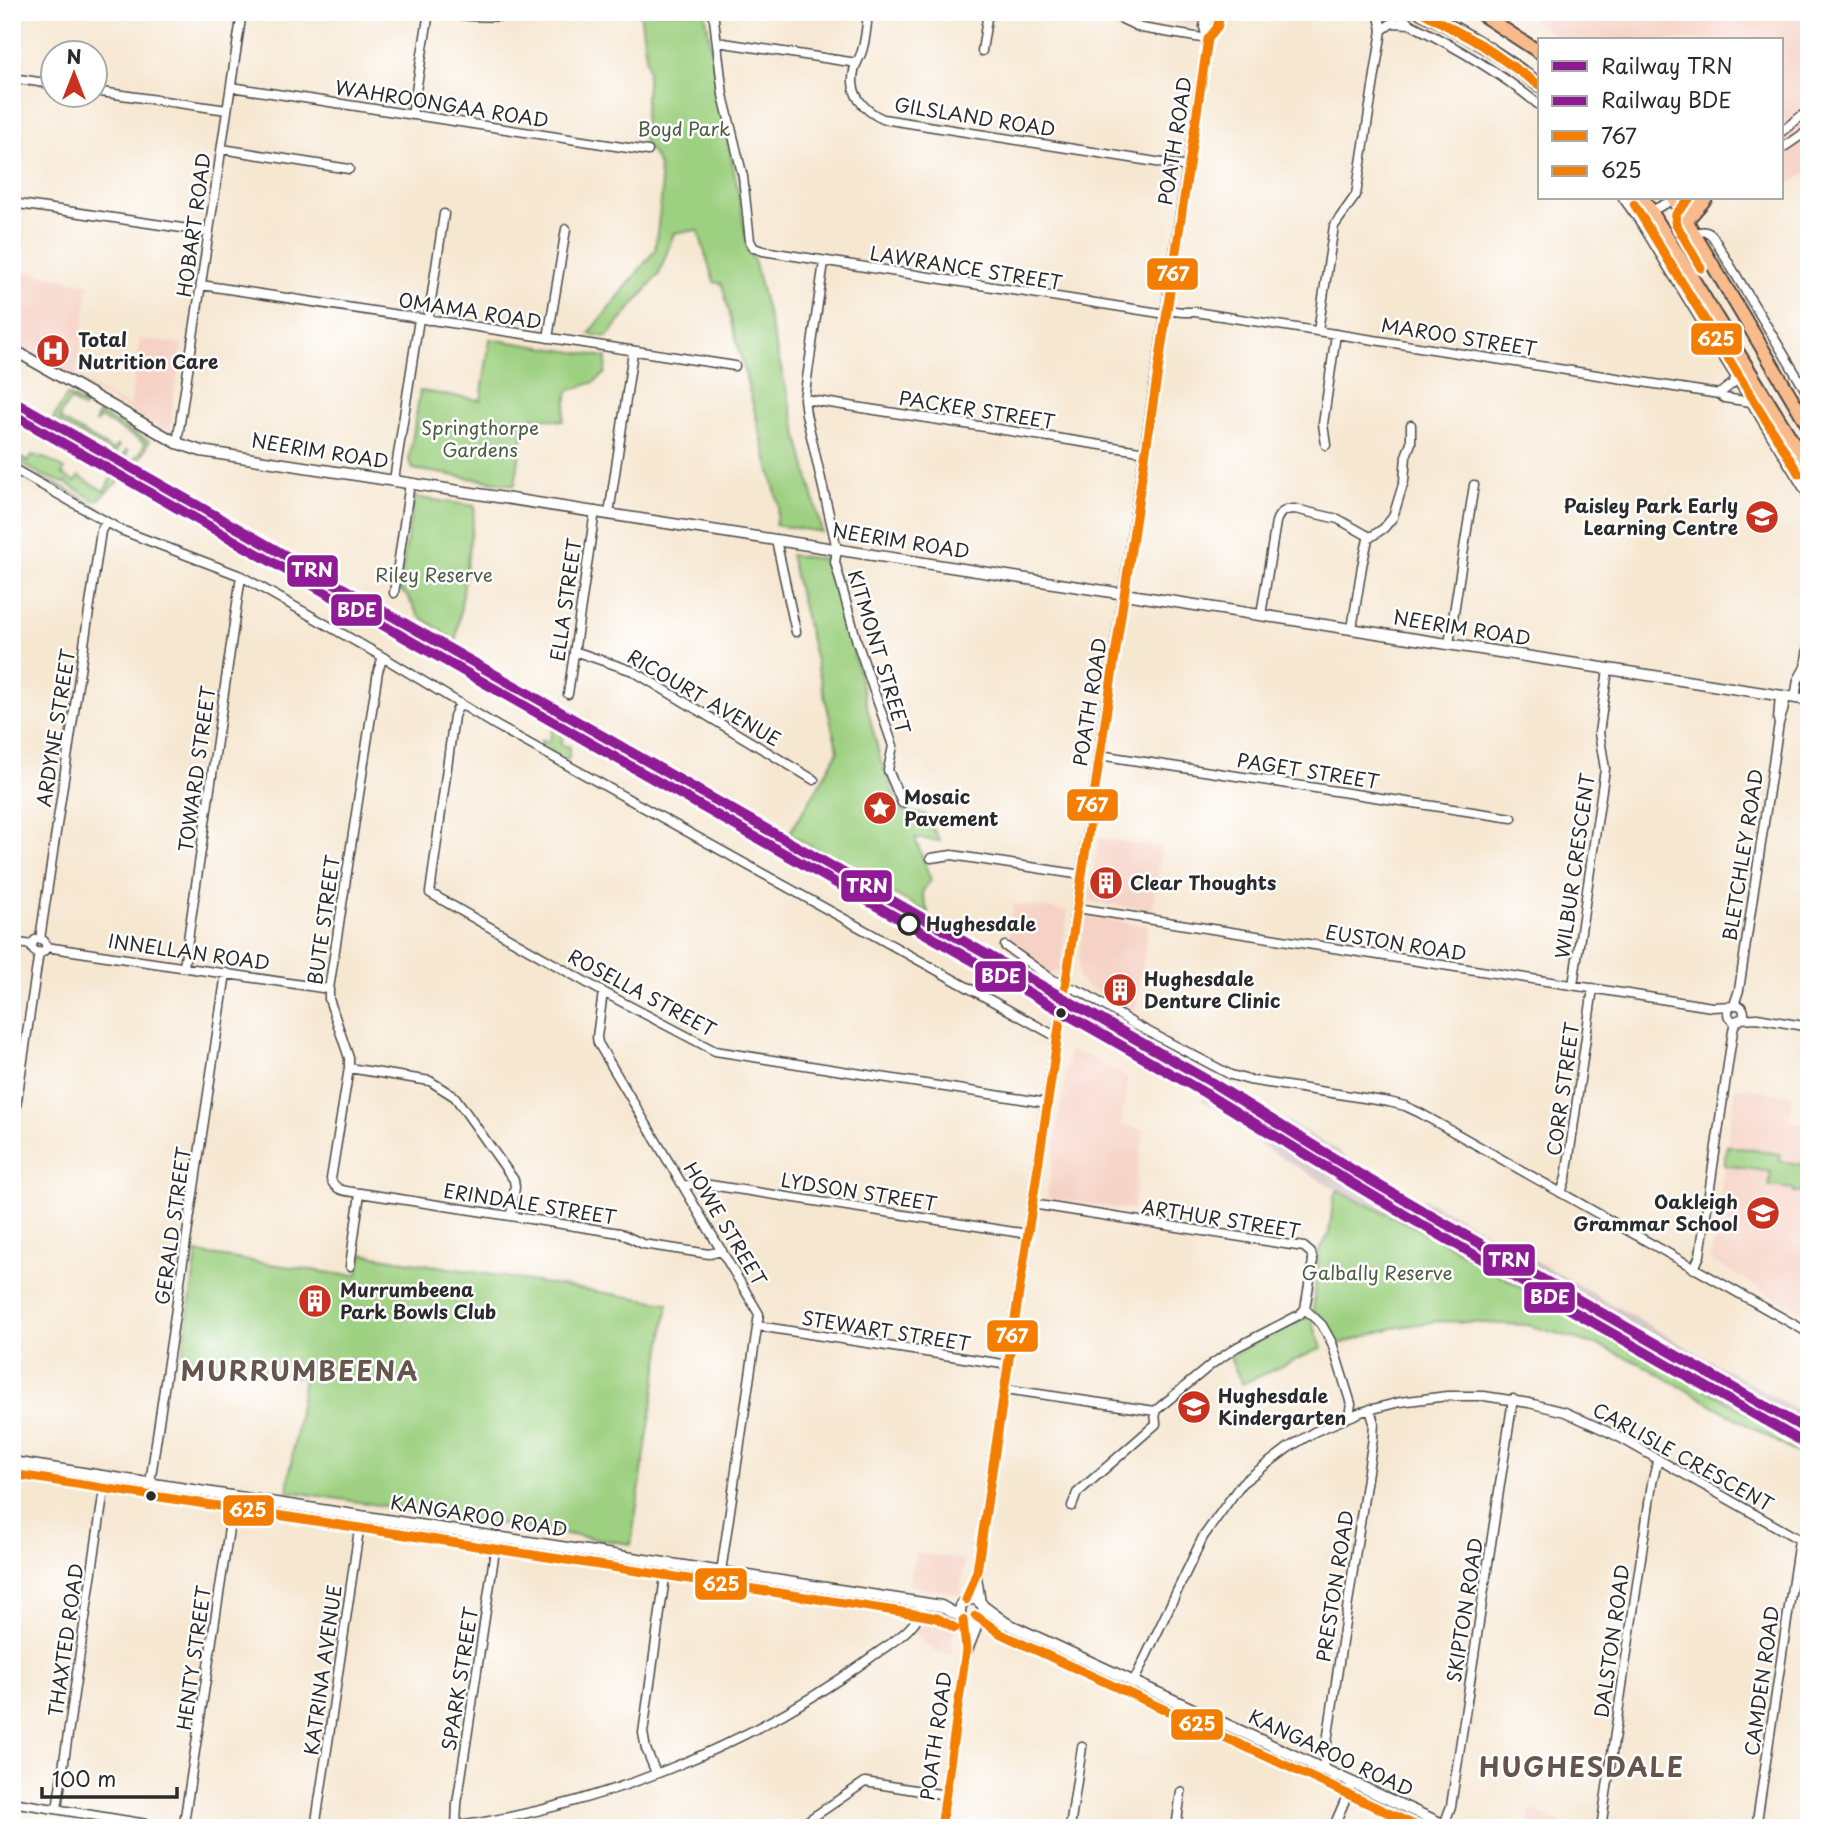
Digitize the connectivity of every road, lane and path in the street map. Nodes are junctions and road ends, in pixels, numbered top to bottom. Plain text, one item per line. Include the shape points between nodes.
1 (242, 12) edge
2 (429, 12) edge
3 (548, 12) edge
4 (711, 12) edge
5 (868, 12) edge
6 (988, 12) edge
7 (1107, 12) edge
8 (1208, 12) edge
9 (1221, 12) edge
10 (1378, 12) edge
11 (1401, 12) edge
12 (1421, 12) edge
13 (1478, 12) edge
14 (1410, 24) junction
15 (1382, 30) junction
16 (1209, 39) junction
17 (717, 42) junction
18 (982, 51) dead end
19 (1538, 51) edge
20 (856, 63) junction
21 (12, 78) edge
22 (38, 83) edge
23 (1538, 84) edge
24 (231, 87) junction
25 (108, 93) edge
26 (1538, 105) edge
27 (227, 110) junction
28 (1809, 110) edge
29 (412, 115) junction
30 (1783, 130) edge
31 (1809, 130) edge
32 (1783, 148) edge
33 (222, 149) junction
34 (648, 151) dead end
35 (1188, 167) junction
36 (349, 169) dead end
37 (1624, 200) edge
38 (1644, 200) edge
39 (1671, 200) edge
40 (1676, 200) edge
41 (1704, 200) edge
42 (12, 203) edge
43 (1651, 211) junction
44 (444, 214) dead end
45 (1687, 220) junction
46 (566, 229) dead end
47 (209, 232) junction
48 (1694, 233) junction
49 (824, 262) junction
50 (201, 285) junction
51 (1167, 310) junction
52 (424, 320) junction
53 (1318, 331) junction
54 (1336, 334) junction
55 (548, 338) junction
56 (12, 349) edge
57 (634, 352) junction
58 (1745, 363) junction
59 (735, 366) dead end
60 (1735, 380) junction
61 (1719, 394) junction
62 (1809, 396) edge
63 (804, 399) junction
64 (1751, 402) junction
65 (1411, 425) dead end
66 (1809, 427) edge
67 (177, 443) junction
68 (1326, 445) dead end
69 (1146, 452) junction
70 (12, 468) edge
71 (1809, 468) edge
72 (394, 480) junction
73 (410, 483) junction
74 (1474, 485) dead end
75 (1809, 497) edge
76 (595, 512) junction
77 (609, 514) junction
78 (106, 522) junction
79 (1370, 537) junction
80 (776, 540) junction
81 (837, 549) junction
82 (241, 576) junction
83 (394, 593) dead end
84 (1124, 593) junction
85 (1261, 615) junction
86 (1352, 629) junction
87 (796, 632) dead end
88 (1809, 642) edge
89 (1449, 644) junction
90 (574, 651) junction
91 (383, 657) junction
92 (1608, 669) junction
93 (568, 694) dead end
94 (1795, 698) edge
95 (460, 703) junction
96 (1099, 755) junction
97 (814, 780) dead end
98 (902, 803) dead end
99 (1512, 818) dead end
100 (931, 858) dead end
101 (1082, 875) junction
102 (1077, 908) junction
103 (12, 942) edge
104 (42, 946) junction
105 (1005, 946) dead end
106 (184, 967) junction
107 (226, 974) junction
108 (1065, 985) junction
109 (1573, 985) junction
110 (1594, 988) junction
111 (329, 989) junction
112 (603, 992) junction
113 (1712, 1007) junction
114 (1737, 1007) junction
115 (1757, 1018) junction
116 (1734, 1019) junction
117 (1809, 1027) edge
118 (1057, 1037) junction
119 (349, 1068) junction
120 (17, 1070) edge
121 (1047, 1103) junction
122 (12, 1134) edge
123 (333, 1185) joint
124 (684, 1186) junction
125 (360, 1193) junction
126 (1561, 1193) junction
127 (1032, 1204) junction
128 (511, 1216) junction
129 (1028, 1234) junction
130 (722, 1251) junction
131 (350, 1266) dead end
132 (1694, 1269) junction
133 (1305, 1309) junction
134 (758, 1326) junction
135 (1809, 1333) edge
136 (1009, 1365) junction
137 (1005, 1389) junction
138 (1513, 1399) junction
139 (1370, 1409) junction
140 (1155, 1411) junction
141 (1349, 1416) junction
142 (1657, 1459) junction
143 (12, 1462) edge
144 (106, 1476) junction
145 (150, 1483) junction
146 (234, 1496) junction
147 (1072, 1506) dead end
148 (361, 1516) junction
149 (497, 1537) junction
150 (1799, 1540) junction
151 (1809, 1545) edge
152 (667, 1563) junction
153 (721, 1572) junction
154 (976, 1577) junction
155 (964, 1601) junction
156 (923, 1603) junction
157 (982, 1605) junction
158 (941, 1606) junction
159 (962, 1618) junction
160 (978, 1621) junction
161 (1006, 1623) junction
162 (966, 1650) junction
163 (1133, 1681) junction
164 (1082, 1747) dead end
165 (1323, 1768) junction
166 (656, 1773) junction
167 (1353, 1782) junction
168 (1181, 1792) dead end
169 (946, 1795) junction
170 (12, 1802) edge
171 (57, 1809) junction
172 (492, 1824) edge
173 (456, 1826) edge
174 (941, 1826) edge
175 (1448, 1826) edge
176 (180, 1827) edge
177 (315, 1828) edge
178 (445, 1828) edge
179 (797, 1828) edge
180 (965, 1828) edge
181 (1070, 1828) edge
182 (1176, 1828) edge
183 (1333, 1828) edge
184 (1601, 1828) edge
185 (1756, 1828) edge

1 - 24 street, HOBART ROAD
2 - 3 street via 483,18
2 - 29 street
4 - 17 street
5 - 20 street, GILSLAND ROAD
6 - 18 street
7 - 16 street via 1141,28
8 - 16 street, POATH ROAD
9 - 16 street, POATH ROAD
10 - 15 street
11 - 14 street
12 - 23 highway via 1481,44
13 - 19 highway
14 - 15 street via 1392,23
14 - 26 street via 1492,69
15 - 53 street via 1356,195 1334,226
16 - 35 street, POATH ROAD
17 - 20 street
17 - 49 street, LAWRANCE STREET via 723,95 743,177 750,241 762,251
20 - 35 street, GILSLAND ROAD via 856,96 866,110 883,119
21 - 22 street
24 - 27 street, HOBART ROAD
24 - 29 street, WAHROONGAA ROAD
25 - 27 street
27 - 33 street, HOBART ROAD
28 - 30 street
29 - 34 street, WAHROONGAA ROAD
31 - 32 street
33 - 36 street
33 - 47 street, HOBART ROAD
35 - 51 street, POATH ROAD
37 - 60 street
38 - 43 highway
39 - 43 street
40 - 45 highway
41 - 45 highway
42 - 47 street
43 - 58 highway
44 - 52 street
45 - 48 highway
46 - 55 street
47 - 50 street, HOBART ROAD
48 - 62 street via 1709,232 1713,237
48 - 66 highway
49 - 51 street, LAWRANCE STREET
49 - 63 street
50 - 52 street, OMAMA ROAD
50 - 67 street, HOBART ROAD
51 - 53 street, MAROO STREET via 1183,307
51 - 69 street, POATH ROAD
52 - 55 street, OMAMA ROAD
52 - 72 street
53 - 54 street, MAROO STREET
54 - 61 street, MAROO STREET
54 - 68 street via 1323,424
55 - 57 street, OMAMA ROAD
56 - 67 street, NEERIM ROAD
57 - 59 street, OMAMA ROAD
57 - 77 street
58 - 60 street
58 - 71 highway
60 - 61 street
60 - 64 street
61 - 64 street, MAROO STREET
63 - 69 street, PACKER STREET
63 - 81 street, KITMONT STREET
64 - 75 street
65 - 79 street via 1404,481 1393,517
67 - 72 street, NEERIM ROAD
69 - 84 street, POATH ROAD
70 - 78 street
72 - 73 street, NEERIM ROAD
73 - 76 street, NEERIM ROAD
73 - 83 street
74 - 89 street
76 - 77 street, NEERIM ROAD
76 - 90 street, ELLA STREET
77 - 80 street, NEERIM ROAD
78 - 82 street
78 - 104 street, ARDYNE STREET
79 - 85 street via 1338,519 1295,509 1281,513
79 - 86 street
80 - 81 street, NEERIM ROAD
80 - 87 street
81 - 84 street, NEERIM ROAD
81 - 98 street, KITMONT STREET via 835,562 856,642 893,746 888,770
82 - 91 street
82 - 106 street, TOWARD STREET
84 - 85 street, NEERIM ROAD
84 - 96 street, POATH ROAD
85 - 86 street, NEERIM ROAD
86 - 89 street, NEERIM ROAD
88 - 94 street, BLETCHLEY ROAD via 1808,682
89 - 92 street, NEERIM ROAD
90 - 93 street, ELLA STREET
90 - 97 street, RICOURT AVENUE via 633,671
91 - 95 street
91 - 111 street, BUTE STREET
92 - 94 street, NEERIM ROAD
92 - 109 street, WILBUR CRESCENT via 1599,733 1605,769
94 - 114 street, BLETCHLEY ROAD via 1783,710 1779,723
95 - 112 street, ROSELLA STREET via 454,715 430,893
95 - 118 street
96 - 99 street, PAGET STREET
96 - 101 street, POATH ROAD
100 - 101 street via 952,855
101 - 102 street, POATH ROAD
102 - 108 street, POATH ROAD
102 - 109 street, EUSTON ROAD
103 - 104 street via 32,945 35,951
104 - 106 street, INNELLAN ROAD
104 - 120 street, ARDYNE STREET
105 - 108 street
106 - 107 street, INNELLAN ROAD
107 - 111 street, INNELLAN ROAD
107 - 145 street, GERALD STREET
108 - 118 street, POATH ROAD
108 - 126 street via 1231,1075 1405,1107
109 - 110 street, EUSTON ROAD
110 - 113 street, EUSTON ROAD
110 - 126 street, CORR STREET
111 - 119 street, BUTE STREET
112 - 121 street, ROSELLA STREET via 715,1051
112 - 124 street, HOWE STREET via 598,1043
113 - 114 street, EUSTON ROAD
113 - 116 street, EUSTON ROAD
114 - 115 street
114 - 116 street via 1728,1011
114 - 116 street via 1743,1016
115 - 116 street
115 - 117 street
116 - 132 street via 1700,1255
118 - 121 street, POATH ROAD
119 - 123 street, BUTE STREET
119 - 128 street via 430,1080 455,1097 514,1180
120 - 122 street, ARDYNE STREET
121 - 127 street, POATH ROAD
123 - 125 street, ERINDALE STREET
124 - 129 street, LYDSON STREET via 697,1183
124 - 130 street, HOWE STREET
125 - 128 street, ERINDALE STREET
125 - 131 street
126 - 132 street
127 - 129 street, POATH ROAD
127 - 133 street, ARTHUR STREET via 1304,1247 1313,1261
128 - 130 street, ERINDALE STREET via 620,1233 643,1244 709,1254
129 - 136 street, POATH ROAD
130 - 134 street, HOWE STREET via 760,1314
132 - 135 street
133 - 140 street via 1229,1352
133 - 141 street via 1332,1342 1351,1404
134 - 136 street, STEWART STREET
134 - 153 street, HOWE STREET
136 - 137 street, POATH ROAD
137 - 140 street
137 - 154 street, POATH ROAD
138 - 139 street, CARLISLE CRESCENT via 1447,1395
138 - 142 street, CARLISLE CRESCENT via 1575,1416
138 - 175 street, SKIPTON ROAD
139 - 141 street, CARLISLE CRESCENT
139 - 165 street, PRESTON ROAD via 1373,1438
140 - 147 street via 1156,1424 1077,1493
141 - 163 street, CARLISLE CRESCENT via 1288,1448 1242,1483 1203,1537
142 - 150 street, CARLISLE CRESCENT
142 - 184 street, DALSTON ROAD
143 - 144 street, KANGAROO ROAD
144 - 145 street, KANGAROO ROAD
144 - 171 street, THAXTED ROAD
145 - 146 street, KANGAROO ROAD
146 - 148 street, KANGAROO ROAD
146 - 176 street, HENTY STREET
148 - 149 street, KANGAROO ROAD
148 - 177 street, KATRINA AVENUE
149 - 152 street, KANGAROO ROAD
149 - 173 street, SPARK STREET
150 - 151 street, CARLISLE CRESCENT
150 - 185 street, CAMDEN ROAD
152 - 153 street, KANGAROO ROAD
152 - 166 street via 643,1726 644,1743
153 - 156 street, KANGAROO ROAD
154 - 155 street, POATH ROAD
154 - 157 street, POATH ROAD
155 - 157 street via 974,1599
155 - 158 street, KANGAROO ROAD
155 - 159 street
156 - 158 street, KANGAROO ROAD
156 - 166 street via 913,1625 829,1686 734,1739
157 - 160 street
157 - 161 street, KANGAROO ROAD
158 - 159 street, KANGAROO ROAD
159 - 160 street
159 - 162 street, POATH ROAD
160 - 161 street, KANGAROO ROAD
160 - 162 street, POATH ROAD
161 - 163 street, KANGAROO ROAD
162 - 169 street, POATH ROAD
163 - 165 street, KANGAROO ROAD
164 - 181 street
165 - 167 street, KANGAROO ROAD
166 - 172 street
167 - 175 street, KANGAROO ROAD
167 - 183 street
168 - 182 street
169 - 174 street, POATH ROAD
169 - 179 street via 865,1782
170 - 171 street
171 - 176 street
172 - 173 street
173 - 178 street
174 - 180 street

